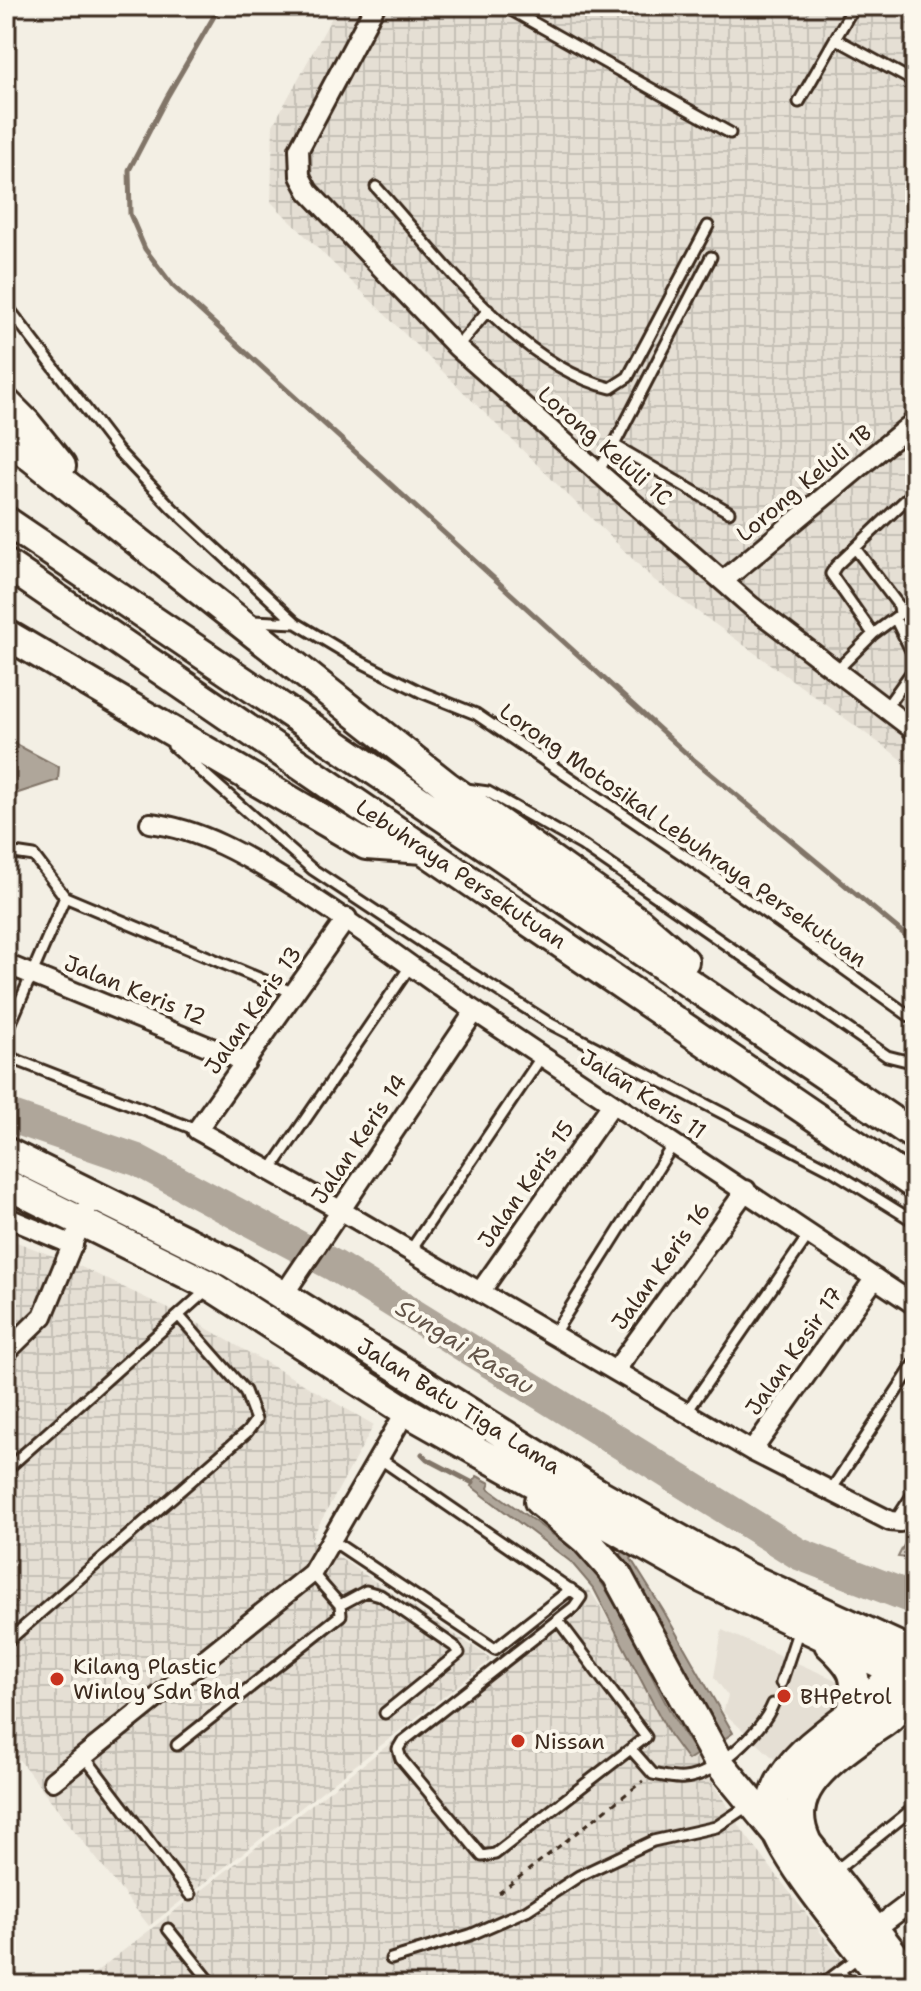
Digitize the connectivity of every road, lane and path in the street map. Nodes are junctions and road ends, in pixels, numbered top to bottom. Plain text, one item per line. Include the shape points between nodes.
1 (375, 6) edge
2 (504, 6) edge
3 (854, 6) edge
4 (836, 39) junction
5 (915, 82) edge
6 (799, 102) dead end
7 (730, 133) dead end
8 (376, 187) dead end
9 (708, 226) dead end
10 (711, 257) dead end
11 (6, 305) edge
12 (488, 310) junction
13 (457, 347) junction
14 (6, 403) edge
15 (915, 421) edge
16 (6, 437) edge
17 (614, 445) junction
18 (598, 472) junction
19 (915, 491) edge
20 (96, 508) junction
21 (729, 512) dead end
22 (6, 521) edge
23 (855, 548) junction
24 (6, 564) edge
25 (723, 581) junction
26 (895, 618) junction
27 (237, 620) junction
28 (296, 623) junction
29 (6, 634) edge
30 (873, 634) junction
31 (915, 659) edge
32 (915, 667) edge
33 (836, 671) junction
34 (122, 702) junction
35 (885, 709) junction
36 (915, 731) edge
37 (447, 786) junction
38 (150, 823) dead end
39 (425, 849) junction
40 (6, 856) edge
41 (65, 897) junction
42 (347, 918) junction
43 (6, 964) edge
44 (411, 965) junction
45 (32, 974) junction
46 (294, 993) junction
47 (475, 1011) junction
48 (915, 1020) edge
49 (6, 1034) edge
50 (789, 1049) junction
51 (6, 1056) edge
52 (542, 1056) junction
53 (246, 1062) junction
54 (915, 1063) edge
55 (612, 1104) junction
56 (197, 1130) junction
57 (915, 1136) edge
58 (674, 1143) junction
59 (6, 1152) edge
60 (270, 1171) junction
61 (6, 1184) edge
62 (915, 1185) edge
63 (746, 1190) junction
64 (93, 1194) junction
65 (6, 1217) edge
66 (335, 1218) junction
67 (915, 1222) edge
68 (77, 1233) junction
69 (810, 1233) junction
70 (410, 1251) junction
71 (875, 1278) junction
72 (211, 1286) junction
73 (480, 1292) junction
74 (284, 1294) junction
75 (915, 1305) edge
76 (179, 1316) junction
77 (553, 1335) junction
78 (6, 1352) edge
79 (915, 1363) edge
80 (615, 1371) junction
81 (406, 1411) junction
82 (686, 1413) junction
83 (752, 1451) junction
84 (487, 1457) junction
85 (379, 1458) junction
86 (6, 1470) edge
87 (831, 1490) junction
88 (915, 1499) edge
89 (333, 1541) junction
90 (312, 1573) junction
91 (571, 1589) junction
92 (340, 1605) junction
93 (558, 1620) junction
94 (810, 1630) junction
95 (6, 1637) edge
96 (910, 1667) edge
97 (781, 1683) dead end
98 (773, 1704) dead end
99 (852, 1711) junction
100 (903, 1711) edge
101 (385, 1713) dead end
102 (177, 1745) dead end
103 (631, 1749) junction
104 (84, 1756) junction
105 (719, 1763) junction
106 (653, 1774) junction
107 (53, 1781) dead end
108 (752, 1803) junction
109 (915, 1807) edge
110 (777, 1833) junction
111 (832, 1874) junction
112 (499, 1893) dead end
113 (190, 1895) dead end
114 (915, 1899) edge
115 (168, 1929) dead end
116 (869, 1941) junction
117 (391, 1959) dead end
118 (840, 1971) junction
119 (915, 1982) edge
120 (213, 1985) edge
121 (821, 1985) edge
122 (850, 1985) edge
123 (887, 1985) edge

1 - 13 street, Lorong Keluli 1C via 299,149 298,164 308,191
2 - 7 lane
3 - 4 lane
4 - 5 lane
4 - 6 lane
8 - 12 lane
9 - 12 lane via 628,377 611,388 534,352
10 - 17 lane
11 - 28 lane, Lorong Motosikal Lebuhraya Persekutuan via 118,451
12 - 13 lane
13 - 18 street, Lorong Keluli 1C
14 - 20 main road
15 - 25 street, Lorong Keluli 1B
16 - 20 main road
17 - 18 lane
17 - 21 lane
18 - 25 street, Lorong Keluli 1C
19 - 23 lane
20 - 27 main road
22 - 50 main road, Lebuhraya Persekutuan
23 - 26 lane via 899,606
23 - 30 lane via 831,574
24 - 39 main road, Lebuhraya Persekutuan
25 - 33 street, Lorong Keluli 1C
26 - 30 lane
26 - 31 lane
27 - 28 lane
27 - 37 main road
28 - 48 lane, Lorong Motosikal Lebuhraya Persekutuan via 363,663 476,714
29 - 34 main road
30 - 33 lane
32 - 35 lane
33 - 35 street, Lorong Keluli 1C
34 - 39 main road via 366,845
34 - 67 lane via 312,869 428,946 549,1023 830,1169
35 - 36 street, Lorong Keluli 1C
37 - 50 main road via 640,923
37 - 54 lane via 488,792 582,845 887,1056
38 - 42 street, Jalan Keris 11 via 253,860
39 - 62 main road, Lebuhraya Persekutuan
40 - 41 lane via 34,856
41 - 45 lane
41 - 46 lane
42 - 44 street, Jalan Keris 11
42 - 46 street, Jalan Keris 13
43 - 45 street, Jalan Keris 12
44 - 47 street, Jalan Keris 11
44 - 60 lane
45 - 49 lane
45 - 53 street, Jalan Keris 12
46 - 53 street, Jalan Keris 13
47 - 52 street, Jalan Keris 11
47 - 66 street, Jalan Keris 14
50 - 57 main road, Lebuhraya Persekutuan
51 - 56 lane
52 - 55 street, Jalan Keris 11
52 - 70 lane
53 - 56 street, Jalan Keris 13
55 - 58 street, Jalan Keris 11
55 - 73 street, Jalan Keris 15
56 - 60 street
58 - 63 street, Jalan Keris 11
58 - 77 lane
59 - 64 main road, Jalan Batu Tiga Lama
60 - 66 street
61 - 68 main road, Jalan Batu Tiga Lama
63 - 69 street, Jalan Keris 11
63 - 80 street, Jalan Keris 16
64 - 68 street
64 - 74 main road, Jalan Batu Tiga Lama
65 - 68 street
66 - 70 street
66 - 74 street, Jalan Keris 14
68 - 72 main road, Jalan Batu Tiga Lama
68 - 78 street via 43,1316
69 - 71 street, Jalan Keris 11
69 - 82 lane
70 - 73 street
71 - 75 street, Jalan Keris 11
71 - 83 street, Jalan Kesir 17
72 - 76 lane
72 - 81 main road, Jalan Batu Tiga Lama
73 - 77 street
74 - 96 main road, Jalan Batu Tiga Lama via 596,1492
76 - 86 lane
76 - 95 lane via 245,1391 256,1420 10,1639
77 - 80 street
79 - 87 lane
80 - 82 street
81 - 84 main road, Jalan Batu Tiga Lama
81 - 85 street
82 - 83 street
83 - 87 street
84 - 94 main road, Jalan Batu Tiga Lama via 704,1579
84 - 105 main road via 586,1540 617,1575
85 - 89 street
85 - 91 lane
87 - 88 street via 890,1521 900,1522
89 - 90 street
89 - 91 lane via 495,1649
90 - 92 lane
90 - 104 street
91 - 93 lane via 581,1597
92 - 101 lane via 366,1591 380,1595 459,1653
92 - 102 lane via 341,1615
93 - 103 lane via 645,1733
93 - 103 lane via 402,1742 401,1759 482,1856 489,1856
94 - 96 main road, Jalan Batu Tiga Lama
94 - 97 lane
94 - 99 main road via 852,1670 857,1683
96 - 99 main road
96 - 100 main road
98 - 105 lane via 752,1737
99 - 110 main road via 786,1772 774,1802
100 - 111 main road via 828,1765 803,1796 801,1829
103 - 106 lane
104 - 107 street
104 - 113 lane
105 - 106 lane via 687,1778
105 - 108 main road
106 - 112 path
108 - 110 main road
108 - 117 lane via 716,1827 653,1841 579,1876 499,1923
109 - 111 lane
110 - 116 main road via 789,1856
111 - 116 main road
114 - 116 street
115 - 120 lane
116 - 118 lane
116 - 119 main road
116 - 123 main road
118 - 121 lane
118 - 122 lane

